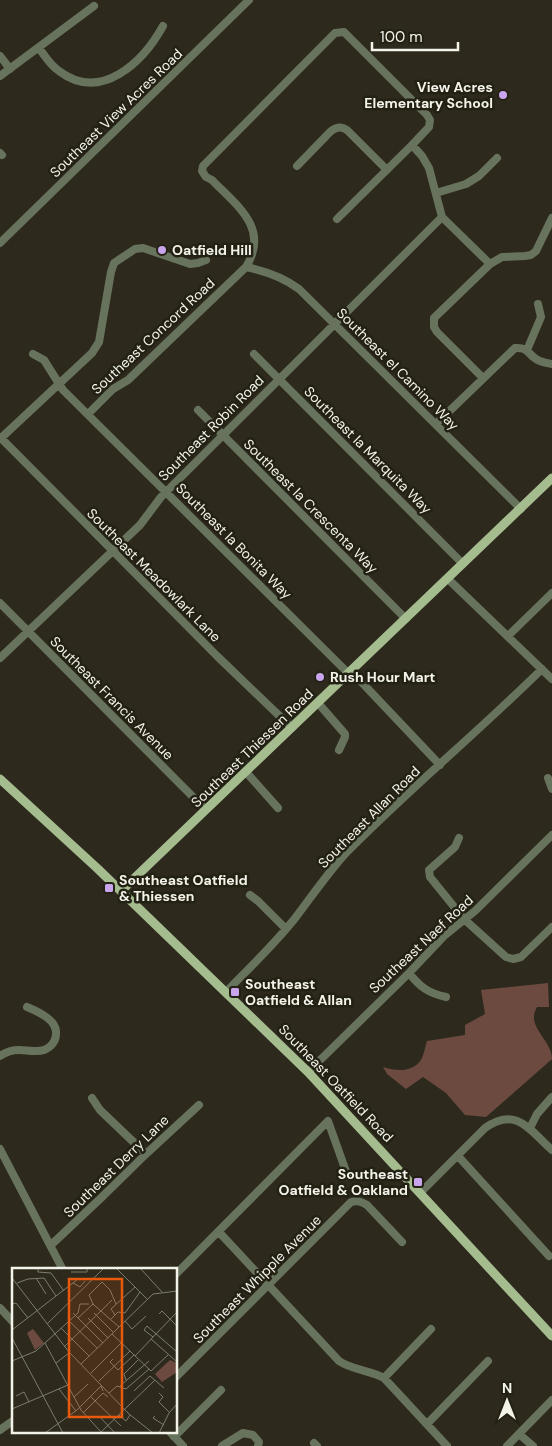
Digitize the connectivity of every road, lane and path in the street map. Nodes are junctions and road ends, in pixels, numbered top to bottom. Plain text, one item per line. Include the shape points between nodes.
1 (249, 0) edge
2 (94, 6) dead end
3 (163, 26) dead end
4 (39, 48) junction
5 (0, 56) edge
6 (10, 69) junction
7 (0, 76) edge
8 (412, 145) junction
9 (497, 158) dead end
10 (296, 166) dead end
11 (387, 170) junction
12 (436, 193) junction
13 (442, 217) junction
14 (552, 218) edge
15 (337, 219) dead end
16 (0, 243) edge
17 (206, 260) dead end
18 (490, 264) junction
19 (246, 267) junction
20 (538, 304) dead end
21 (335, 324) junction
22 (527, 350) junction
23 (33, 354) dead end
24 (254, 354) dead end
25 (552, 364) edge
26 (279, 378) junction
27 (483, 378) junction
28 (59, 384) junction
29 (198, 410) dead end
30 (88, 414) junction
31 (436, 424) junction
32 (223, 435) junction
33 (1, 439) edge
34 (552, 478) edge
35 (166, 492) junction
36 (520, 509) junction
37 (112, 551) junction
38 (463, 564) junction
39 (448, 579) junction
40 (552, 593) edge
41 (0, 603) edge
42 (406, 618) junction
43 (29, 632) junction
44 (508, 636) junction
45 (0, 658) edge
46 (542, 669) junction
47 (350, 673) junction
48 (552, 679) edge
49 (318, 703) junction
50 (292, 728) junction
51 (339, 750) dead end
52 (440, 765) junction
53 (246, 772) junction
54 (0, 778) edge
55 (548, 778) dead end
56 (552, 789) edge
57 (278, 808) dead end
58 (206, 810) junction
59 (552, 835) edge
60 (459, 838) dead end
61 (121, 891) junction
62 (250, 895) dead end
63 (464, 920) junction
64 (552, 927) edge
65 (286, 929) junction
66 (409, 973) junction
67 (226, 992) junction
68 (446, 998) dead end
69 (27, 1007) dead end
70 (0, 1056) edge
71 (308, 1072) junction
72 (552, 1097) edge
73 (92, 1098) dead end
74 (198, 1105) dead end
75 (530, 1128) junction
76 (0, 1149) edge
77 (552, 1150) edge
78 (146, 1154) junction
79 (458, 1156) junction
80 (348, 1177) dead end
81 (420, 1193) junction
82 (219, 1232) junction
83 (402, 1242) dead end
84 (51, 1245) junction
85 (550, 1256) dead end
86 (62, 1268) edge
87 (178, 1272) edge
88 (269, 1286) junction
89 (0, 1308) edge
90 (12, 1321) edge
91 (431, 1329) dead end
92 (552, 1336) edge
93 (488, 1361) dead end
94 (178, 1375) edge
95 (384, 1378) junction
96 (222, 1390) dead end
97 (552, 1400) edge
98 (12, 1421) edge
99 (427, 1424) junction
100 (1, 1428) edge
101 (178, 1429) edge
102 (172, 1434) edge
103 (519, 1434) junction
104 (232, 1439) junction
105 (183, 1446) edge
106 (222, 1446) edge
107 (238, 1446) edge
108 (258, 1446) edge
109 (447, 1446) edge
110 (507, 1446) edge
111 (533, 1446) edge

1 - 16 street, Southeast View Acres Road
2 - 4 street
3 - 4 street via 155,41 123,72 95,83 75,80 63,74 52,66
4 - 6 street
5 - 6 street
6 - 7 street
8 - 11 street
8 - 12 street via 426,162
8 - 19 street, Southeast Concord Road via 429,127 427,115 344,32 335,33 203,166 202,172 206,177 243,212 250,223 254,246
9 - 12 street via 466,184
10 - 11 street via 340,127 347,130
11 - 15 street
12 - 13 street
13 - 18 street
13 - 21 street, Southeast Robin Road
14 - 18 street via 536,251 525,256 502,257
17 - 28 street via 190,264 139,248 114,263 96,349
18 - 27 street via 433,322 436,332
19 - 21 street, Southeast el Camino Way via 269,272 291,282
19 - 30 street, Southeast Concord Road
20 - 22 street via 541,318
21 - 26 street, Southeast Robin Road
21 - 31 street, Southeast el Camino Way
22 - 25 street via 536,359
22 - 27 street via 515,348
23 - 28 street, Southeast la Bonita Way via 44,360
24 - 26 street, Southeast la Marquita Way
26 - 32 street, Southeast Robin Road
26 - 38 street, Southeast la Marquita Way
27 - 31 street
28 - 30 street, Southeast la Bonita Way
28 - 33 street
29 - 32 street, Southeast la Crescenta Way
30 - 35 street, Southeast la Bonita Way
31 - 36 street, Southeast el Camino Way
32 - 35 street, Southeast Robin Road
32 - 42 street, Southeast la Crescenta Way
33 - 37 street, Southeast Meadowlark Lane
34 - 36 main road, Southeast Thiessen Road
35 - 37 street, Southeast Robin Road via 140,525
35 - 47 street, Southeast la Bonita Way
36 - 38 main road, Southeast Thiessen Road
37 - 43 street, Southeast Robin Road
37 - 50 street, Southeast Meadowlark Lane
38 - 39 main road, Southeast Thiessen Road
39 - 42 main road, Southeast Thiessen Road
39 - 44 street
40 - 44 street
41 - 43 street, Southeast Francis Avenue
42 - 47 main road, Southeast Thiessen Road
43 - 45 street, Southeast Robin Road
43 - 58 street, Southeast Francis Avenue
44 - 46 street
46 - 48 street
46 - 52 street, Southeast Allan Road
47 - 49 main road, Southeast Thiessen Road
47 - 52 street, Southeast la Bonita Way
49 - 50 main road, Southeast Thiessen Road
49 - 51 street via 345,734
50 - 53 main road, Southeast Thiessen Road
52 - 65 street, Southeast Allan Road via 340,860
53 - 57 street
53 - 58 main road, Southeast Thiessen Road
54 - 61 main road, Southeast Oatfield Road
55 - 56 street
58 - 61 main road, Southeast Thiessen Road
59 - 63 street, Southeast Naef Road
60 - 63 street via 455,847 428,870
61 - 67 main road, Southeast Oatfield Road
62 - 65 street
63 - 64 street via 506,958 513,960 521,957
63 - 66 street, Southeast Naef Road
65 - 67 street, Southeast Allan Road
66 - 68 street via 428,991
66 - 71 street, Southeast Naef Road
67 - 71 main road, Southeast Oatfield Road
69 - 70 street via 41,1012 55,1025 55,1041 40,1051 10,1051
71 - 81 main road, Southeast Oatfield Road
72 - 75 street
73 - 78 street via 100,1110
74 - 78 street, Southeast Derry Lane
75 - 77 street
75 - 79 street via 514,1120 495,1122
76 - 84 street
78 - 84 street, Southeast Derry Lane
79 - 81 street
79 - 85 street
80 - 82 street via 328,1121
81 - 92 main road, Southeast Oatfield Road
82 - 87 street
82 - 88 street
83 - 88 street, Southeast Whipple Avenue via 367,1205 351,1202
84 - 86 street
88 - 94 street, Southeast Whipple Avenue
88 - 95 street via 339,1361
89 - 90 street
91 - 95 street
93 - 99 street
95 - 99 street
96 - 101 street
97 - 103 street
98 - 100 street
99 - 109 street
102 - 105 street
103 - 110 street
103 - 111 street
104 - 106 street
104 - 107 street
104 - 108 street via 243,1434 253,1435 259,1442

